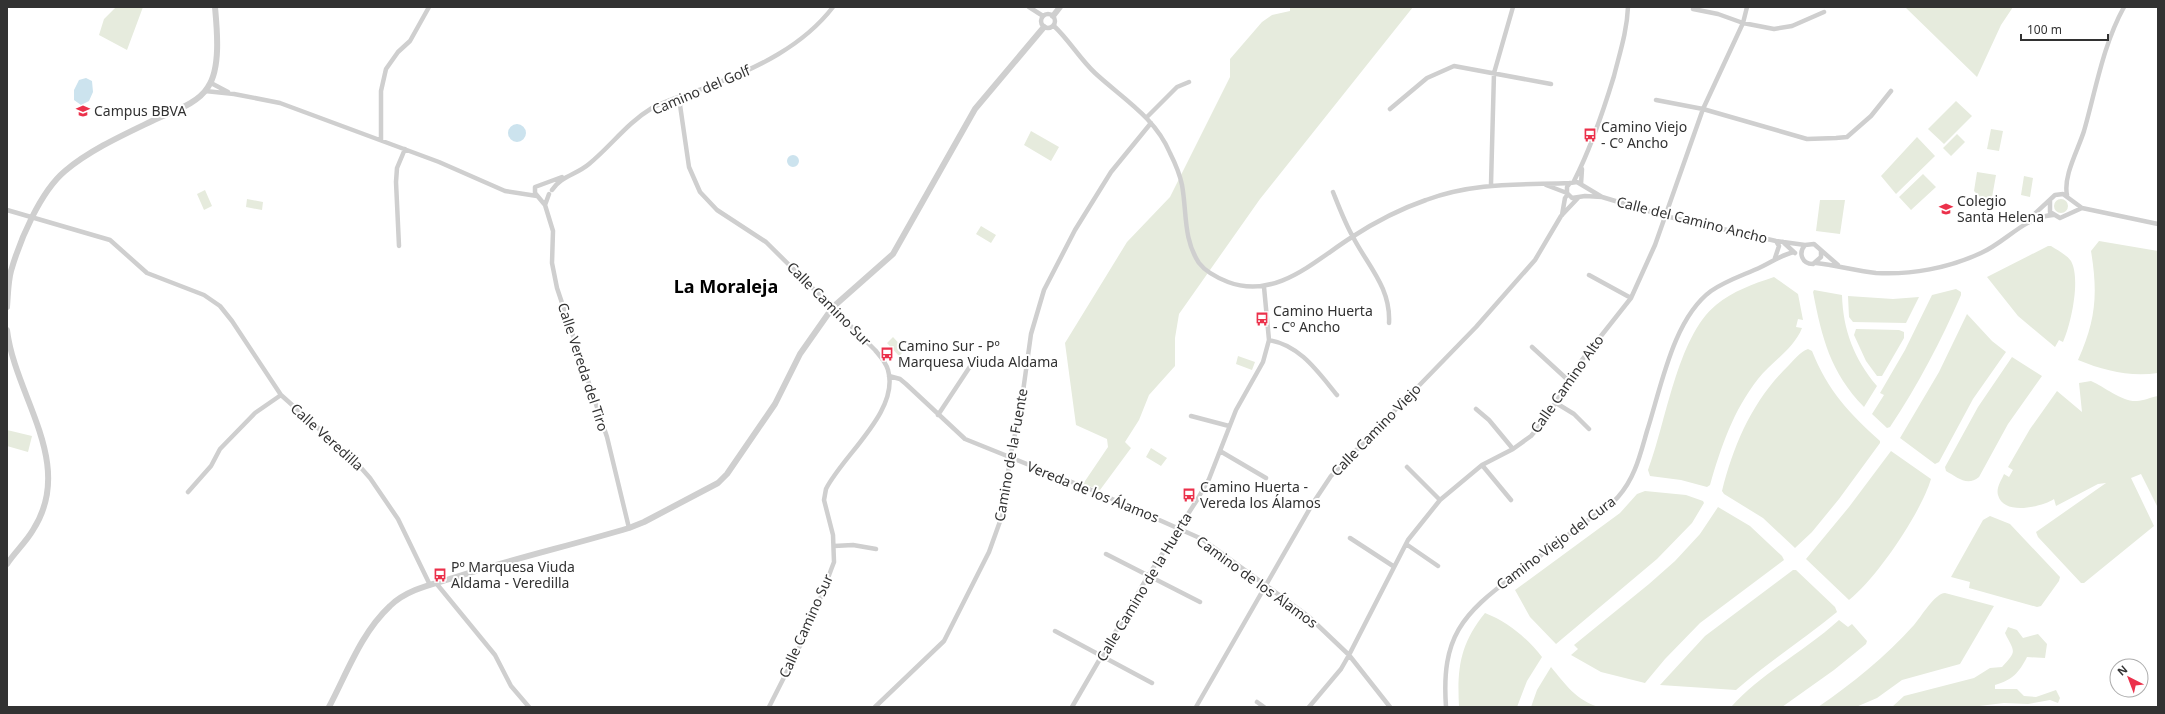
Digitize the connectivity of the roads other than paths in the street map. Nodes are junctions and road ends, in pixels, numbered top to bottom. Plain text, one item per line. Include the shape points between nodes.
1 (214, 7) edge
2 (429, 7) edge
3 (833, 7) edge
4 (1030, 7) edge
5 (1060, 7) edge
6 (1507, 7) edge
7 (1628, 7) edge
8 (1746, 7) edge
9 (2124, 7) edge
10 (1513, 8) edge
11 (1693, 9) dead end
12 (1824, 12) dead end
13 (1043, 16) junction
14 (1053, 16) junction
15 (1743, 23) junction
16 (1054, 26) junction
17 (1044, 27) junction
18 (1494, 73) junction
19 (1189, 82) dead end
20 (211, 83) junction
21 (1551, 84) dead end
22 (205, 91) junction
23 (1891, 91) dead end
24 (234, 94) junction
25 (679, 98) junction
26 (1656, 100) dead end
27 (1390, 109) dead end
28 (1703, 109) junction
29 (1147, 117) junction
30 (1151, 123) junction
31 (381, 140) junction
32 (405, 149) junction
33 (1582, 167) junction
34 (568, 176) junction
35 (1572, 182) junction
36 (546, 184) junction
37 (1491, 184) junction
38 (1544, 185) junction
39 (1582, 185) junction
40 (536, 187) junction
41 (551, 192) junction
42 (1333, 192) dead end
43 (522, 193) junction
44 (1567, 194) junction
45 (2067, 195) junction
46 (538, 196) junction
47 (1579, 197) junction
48 (1602, 197) junction
49 (2050, 201) junction
50 (2072, 201) junction
51 (545, 205) junction
52 (2082, 208) junction
53 (7, 210) edge
54 (2071, 213) junction
55 (2052, 215) junction
56 (1561, 216) junction
57 (1665, 216) junction
58 (32, 218) junction
59 (2158, 224) edge
60 (2023, 226) junction
61 (1352, 237) junction
62 (1776, 241) junction
63 (1783, 242) junction
64 (1805, 245) junction
65 (399, 246) dead end
66 (1821, 251) junction
67 (1794, 252) junction
68 (1776, 258) junction
69 (1802, 258) junction
70 (1816, 262) junction
71 (1838, 266) junction
72 (1589, 275) dead end
73 (1264, 287) junction
74 (1631, 298) junction
75 (7, 307) edge
76 (833, 307) junction
77 (1389, 323) dead end
78 (7, 330) edge
79 (1269, 340) junction
80 (1532, 347) dead end
81 (971, 365) dead end
82 (889, 376) junction
83 (1569, 381) junction
84 (280, 395) junction
85 (1337, 395) dead end
86 (1556, 403) junction
87 (1476, 409) dead end
88 (938, 415) junction
89 (1191, 416) dead end
90 (1229, 426) junction
91 (1589, 430) dead end
92 (1514, 449) junction
93 (1220, 451) junction
94 (1010, 458) junction
95 (1482, 465) junction
96 (1407, 467) dead end
97 (1266, 478) dead end
98 (188, 492) dead end
99 (1440, 500) junction
100 (1511, 500) dead end
101 (629, 528) junction
102 (1179, 528) junction
103 (1350, 538) dead end
104 (1406, 544) junction
105 (834, 546) junction
106 (876, 549) dead end
107 (1106, 554) dead end
108 (7, 564) edge
109 (1393, 566) junction
110 (1438, 566) dead end
111 (1148, 576) junction
112 (433, 584) junction
113 (1267, 585) junction
114 (1200, 602) dead end
115 (1055, 631) dead end
116 (1102, 655) junction
117 (1349, 655) junction
118 (1152, 684) dead end
119 (1257, 702) dead end
120 (329, 707) edge
121 (529, 707) edge
122 (769, 707) edge
123 (875, 707) edge
124 (1072, 707) edge
125 (1196, 707) edge
126 (1264, 707) edge
127 (1309, 707) edge
128 (1390, 707) edge
129 (1446, 707) edge

1 - 20 street via 217,28 216,65
2 - 31 street via 410,41 386,69 381,91
3 - 25 street, Camino del Golf via 802,38 773,59
4 - 13 street
5 - 14 street
6 - 10 street
7 - 33 street via 1625,36 1607,99
8 - 15 street, Calle Camino Alto
9 - 45 street via 2104,56 2083,133 2066,180
10 - 18 street
11 - 15 street
12 - 15 street via 1792,26 1774,29
13 - 14 street
13 - 17 street via 1041,21
14 - 16 street
15 - 28 street, Calle Camino Alto
16 - 17 street
16 - 29 street via 1094,73
17 - 76 street via 975,109 893,254
18 - 21 street
18 - 27 street via 1454,66 1427,78
18 - 37 street
19 - 29 street via 1177,87
20 - 22 street
20 - 24 street
22 - 24 street
22 - 58 street via 195,100 126,134 65,171 51,186
23 - 28 street via 1871,116 1847,136 1836,138 1807,139
24 - 31 street via 280,103
25 - 34 street, Camino del Golf via 654,107 636,118 588,165
25 - 76 street, Calle Camino Sur via 689,167 700,192 717,210 766,242
26 - 28 street
28 - 57 street, Calle Camino Alto
29 - 30 street
30 - 73 street via 1170,152 1182,185 1186,227 1200,263 1211,273 1241,287
30 - 94 street, Camino de la Fuente via 1111,172 1075,230 1044,290 1031,334 1021,406
31 - 32 street
32 - 43 street via 505,191
32 - 65 street via 396,182
33 - 35 street
33 - 39 street
34 - 36 street
34 - 41 street, Camino del Golf via 557,183
35 - 38 street
35 - 39 street
35 - 44 street via 1567,187
36 - 40 street
36 - 41 street via 551,187
37 - 38 street
37 - 61 street via 1427,199 1391,214
38 - 44 street
39 - 47 street via 1584,191
39 - 48 street, Calle del Camino Ancho
40 - 43 street
40 - 46 street via 534,191
41 - 46 street, Camino del Golf
41 - 51 street
42 - 61 street
43 - 46 street
44 - 47 street via 1572,198
44 - 56 street
45 - 49 street via 2055,195
45 - 50 street
46 - 51 street, Calle Vereda del Tiro
47 - 48 street, Calle del Camino Ancho
47 - 56 street, Calle Camino Viejo
48 - 57 street, Calle del Camino Ancho
49 - 55 street
49 - 60 street
50 - 52 street
50 - 54 street
51 - 101 street, Calle Vereda del Tiro via 553,231 552,263 557,288 607,437
52 - 54 street
52 - 59 street
53 - 58 street, Calle Veredilla
54 - 55 street via 2064,217
55 - 60 street via 2038,217
56 - 113 street, Calle Camino Viejo via 1535,260 1476,327 1331,476
57 - 62 street, Calle del Camino Ancho
57 - 74 street, Calle Camino Alto
58 - 75 street via 11,272
58 - 84 street, Calle Veredilla via 110,240 147,273 213,300 225,311
60 - 71 street via 1982,253 1922,271 1876,273
61 - 73 street via 1306,268
61 - 77 street via 1382,283 1390,312
62 - 63 street, Calle del Camino Ancho
62 - 68 street via 1779,246
63 - 64 street, Calle del Camino Ancho
63 - 67 street, Calle del Camino Ancho
64 - 66 street via 1814,244
64 - 69 street via 1801,251
66 - 70 street via 1821,258
66 - 71 street
67 - 68 street, Camino Viejo del Cura
67 - 69 street, Calle del Camino Ancho
68 - 129 street, Camino Viejo del Cura via 1761,267 1734,277 1710,292 1690,313 1673,348 1634,476 1617,498 1487,595 1465,617 1454,637 1448,656 1444,683
69 - 70 street via 1806,263
70 - 71 street
72 - 74 street
73 - 79 street, Calle Camino de la Huerta
74 - 83 street, Calle Camino Alto via 1582,360
76 - 82 street, Calle Camino Sur via 882,358
76 - 101 street via 800,354 775,404 727,474 708,489
78 - 108 street via 14,368 32,408 48,464 43,509 33,530
79 - 85 street via 1279,341 1310,361
79 - 90 street, Calle Camino de la Huerta via 1263,362
80 - 83 street
81 - 88 street
82 - 88 street, Vereda de los Álamos via 900,379
82 - 105 street, Calle Camino Sur via 889,390 883,409 830,480 823,495
83 - 86 street, Calle Camino Alto
84 - 98 street, Calle Veredilla via 255,414 220,449 211,466
84 - 112 street, Calle Veredilla via 366,472 393,511
86 - 91 street via 1574,414
86 - 92 street, Calle Camino Alto via 1531,436
87 - 92 street
88 - 94 street, Vereda de los Álamos via 965,439
89 - 90 street
90 - 93 street, Calle Camino de la Huerta
92 - 95 street, Calle Camino Alto
93 - 97 street
93 - 102 street, Calle Camino de la Huerta via 1197,500
94 - 102 street, Vereda de los Álamos
94 - 123 street, Camino de la Fuente via 1004,513 992,546 944,641
95 - 99 street, Calle Camino Alto
95 - 100 street
96 - 99 street
99 - 104 street, Calle Camino Alto
101 - 112 street via 508,560
102 - 111 street, Calle Camino de la Huerta
102 - 113 street, Camino de los Álamos via 1202,539
103 - 109 street
104 - 109 street, Calle Camino Alto
104 - 110 street
105 - 106 street via 853,545
105 - 122 street, Calle Camino Sur via 834,562 811,621
107 - 111 street
109 - 117 street, Calle Camino Alto
111 - 114 street
111 - 116 street, Calle Camino de la Huerta
112 - 120 street via 406,594 382,614 356,653
112 - 121 street, Calle Veredilla via 495,655 511,686
113 - 117 street, Camino de los Álamos via 1308,616
113 - 125 street, Calle Camino Viejo
115 - 116 street
116 - 118 street
116 - 124 street, Calle Camino de la Huerta
117 - 127 street, Calle Camino Alto via 1341,670
117 - 128 street, Camino de los Álamos
119 - 126 street

